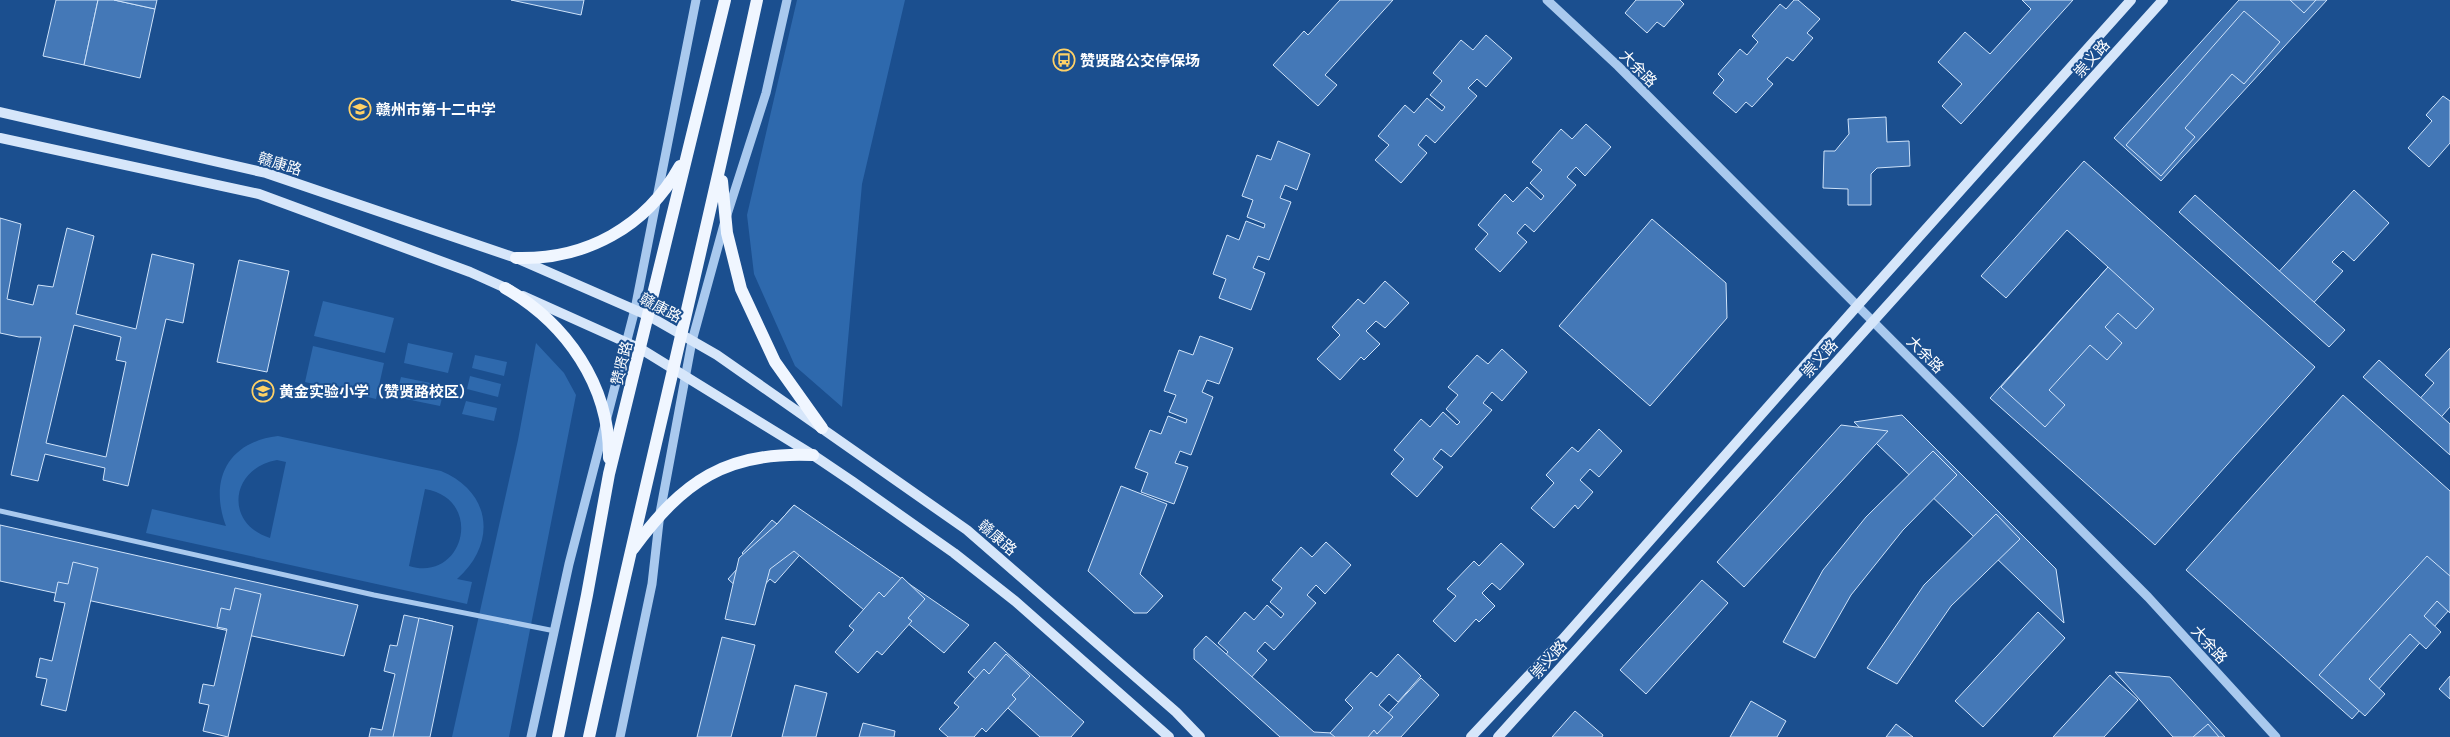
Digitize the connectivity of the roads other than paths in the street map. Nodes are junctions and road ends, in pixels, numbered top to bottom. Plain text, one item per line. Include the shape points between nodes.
1 (696, 0) edge
2 (725, 0) edge
3 (757, 0) edge
4 (787, 0) edge
5 (1547, 0) edge
6 (2131, 0) edge
7 (2163, 0) edge
8 (0, 112) edge
9 (730, 130) junction
10 (0, 138) edge
11 (690, 142) junction
12 (656, 201) junction
13 (725, 221) junction
14 (516, 258) junction
15 (505, 288) junction
16 (1858, 305) junction
17 (635, 309) junction
18 (649, 316) junction
19 (1874, 320) junction
20 (687, 338) junction
21 (627, 343) junction
22 (641, 350) junction
23 (674, 368) junction
24 (685, 375) junction
25 (606, 427) junction
26 (822, 428) junction
27 (813, 455) junction
28 (609, 474) junction
29 (0, 511) edge
30 (660, 513) junction
31 (627, 565) junction
32 (555, 631) junction
33 (531, 737) edge
34 (558, 737) edge
35 (589, 737) edge
36 (620, 737) edge
37 (1169, 737) edge
38 (1200, 737) edge
39 (1471, 737) edge
40 (1498, 737) edge
41 (2276, 737) edge

1 - 12 street
2 - 11 main road, 赞贤路
3 - 9 main road
4 - 13 street via 766,93
5 - 16 street, 大余路 via 1618,66
6 - 16 main road, 崇义路
7 - 19 main road, 崇义路
8 - 14 main road, 赣康路 via 266,173
9 - 13 main road via 722,175
9 - 20 main road
10 - 15 main road via 259,194
11 - 12 main road via 672,179
11 - 18 main road, 赞贤路
12 - 14 main road via 632,224 596,244 557,256
12 - 17 street
13 - 20 street
13 - 26 main road via 733,262 752,316 775,362
14 - 17 main road, 赣康路
15 - 21 main road
15 - 25 main road via 538,310 566,338 590,376
16 - 19 street, 大余路
16 - 39 main road, 崇义路 via 1562,640
17 - 18 main road, 赣康路
17 - 21 street
18 - 20 main road, 赣康路
18 - 22 main road, 赞贤路
19 - 40 main road, 崇义路
19 - 41 street, 大余路 via 2148,597
20 - 23 main road
20 - 24 street
20 - 26 main road, 赣康路
21 - 22 main road
21 - 25 street
22 - 23 main road
22 - 28 main road, 赞贤路
23 - 24 main road
23 - 31 main road
24 - 27 main road
24 - 30 street
25 - 28 main road
25 - 32 street via 569,564
26 - 38 main road, 赣康路 via 967,530
27 - 30 main road via 770,455 728,466 689,487
27 - 37 main road via 954,553 1015,601
28 - 34 main road, 赞贤路
29 - 32 street via 374,595
30 - 31 main road via 634,546
30 - 36 street via 652,584
31 - 35 main road
32 - 33 street

